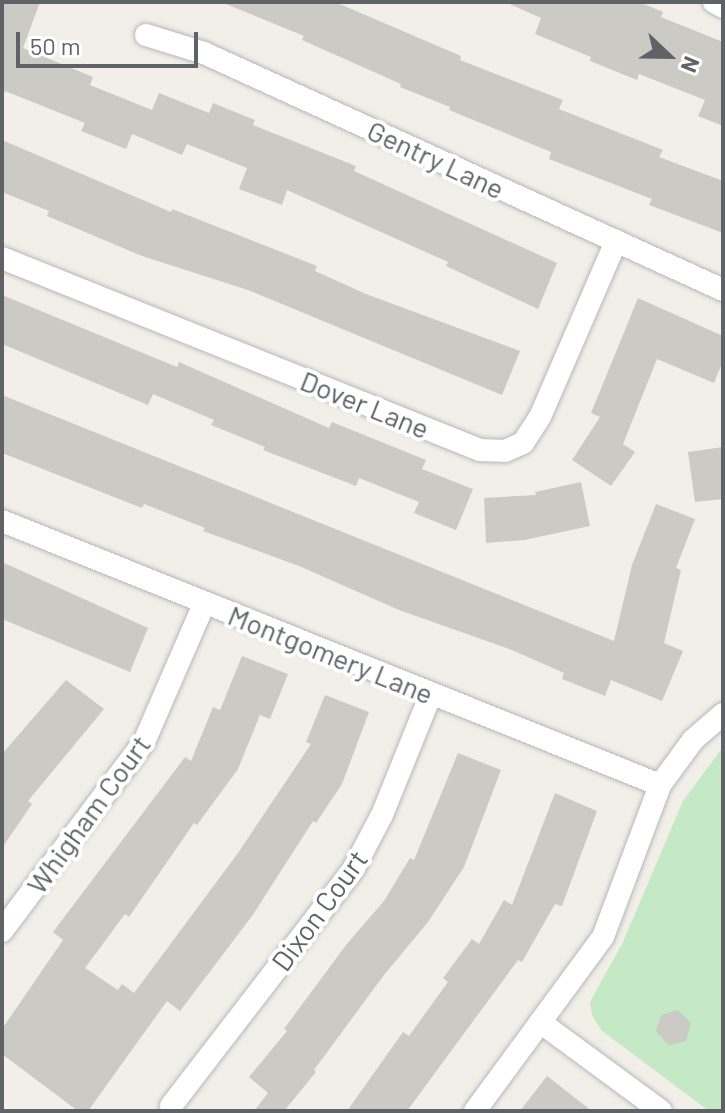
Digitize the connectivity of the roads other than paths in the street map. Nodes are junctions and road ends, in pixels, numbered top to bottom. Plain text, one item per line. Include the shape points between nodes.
1 (714, 2) edge
2 (723, 7) edge
3 (146, 35) dead end
4 (616, 241) junction
5 (2, 258) edge
6 (723, 290) edge
7 (2, 521) edge
8 (204, 604) junction
9 (431, 694) junction
10 (723, 714) edge
11 (660, 785) junction
12 (2, 931) edge
13 (540, 1022) junction
14 (171, 1106) dead end
15 (475, 1111) edge
16 (661, 1111) edge

1 - 2 street
3 - 4 street, Gentry Lane via 204,53
4 - 5 street, Dover Lane via 540,417 523,443 505,451 480,450
4 - 6 street, Gentry Lane
7 - 8 street, Montgomery Lane
8 - 9 street, Montgomery Lane
8 - 12 street, Whigham Court via 144,742
9 - 11 street, Montgomery Lane
9 - 14 street, Dixon Court via 382,815 354,868
10 - 11 street via 693,740
11 - 13 street via 603,937
13 - 15 street
13 - 16 street

